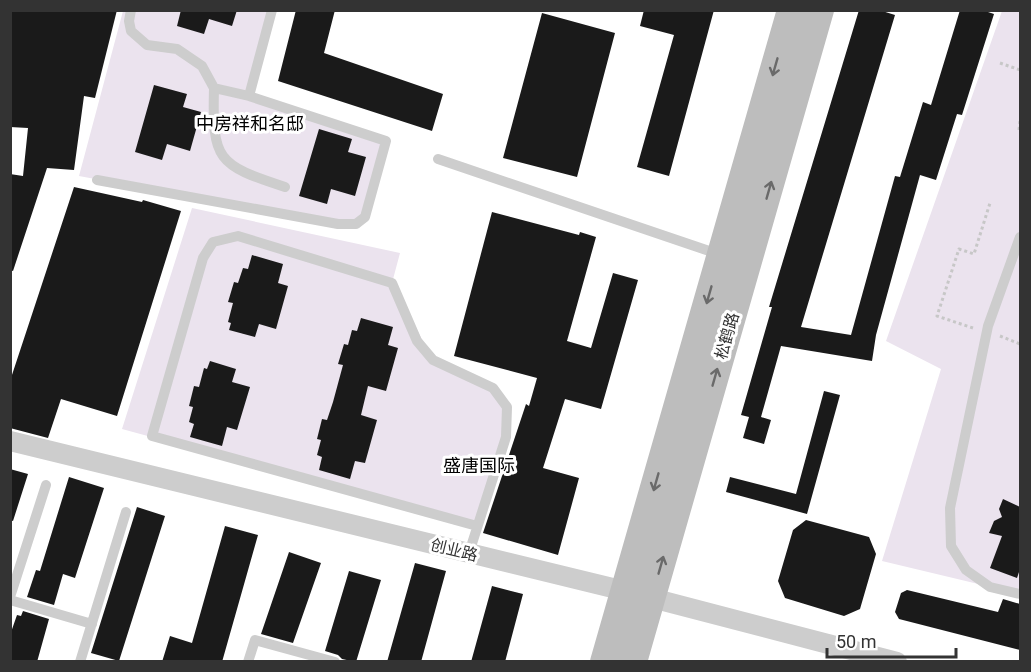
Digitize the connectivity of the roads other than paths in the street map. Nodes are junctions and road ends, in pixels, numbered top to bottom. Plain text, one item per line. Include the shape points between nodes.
1 (131, 10) edge
2 (272, 10) edge
3 (791, 10) edge
4 (820, 10) edge
5 (214, 88) junction
6 (249, 96) junction
7 (438, 159) dead end
8 (97, 180) dead end
9 (285, 187) dead end
10 (1020, 237) edge
11 (721, 255) junction
12 (10, 441) edge
13 (46, 485) dead end
14 (126, 512) dead end
15 (477, 526) junction
16 (469, 553) junction
17 (1020, 594) edge
18 (638, 595) junction
19 (10, 599) edge
20 (92, 624) junction
21 (80, 662) edge
22 (248, 662) edge
23 (336, 662) edge
24 (604, 662) edge
25 (633, 662) edge
26 (897, 662) edge

1 - 5 lane via 131,31 147,45 177,49 202,66
2 - 6 lane
3 -> 11 main road, 松鹤路
18 -> 4 main road, 松鹤路
5 - 6 lane
5 - 9 lane via 216,146 227,162 247,175
6 - 8 lane via 386,141 365,217 356,225 338,225
7 - 11 lane
10 - 17 lane via 987,332 950,508 951,546 966,570 990,586
11 -> 18 main road, 松鹤路
12 - 16 street, 创业路
13 - 19 lane
14 - 20 lane
15 - 15 lane via 506,437 507,407 493,388 433,360 417,341 392,283 238,236 213,242 203,258 152,436
15 - 16 lane
16 - 18 street, 创业路
18 - 24 main road, 松鹤路
18 - 25 main road, 松鹤路
18 - 26 street, 创业路
19 - 20 lane
20 - 21 lane
22 - 23 lane via 255,640

